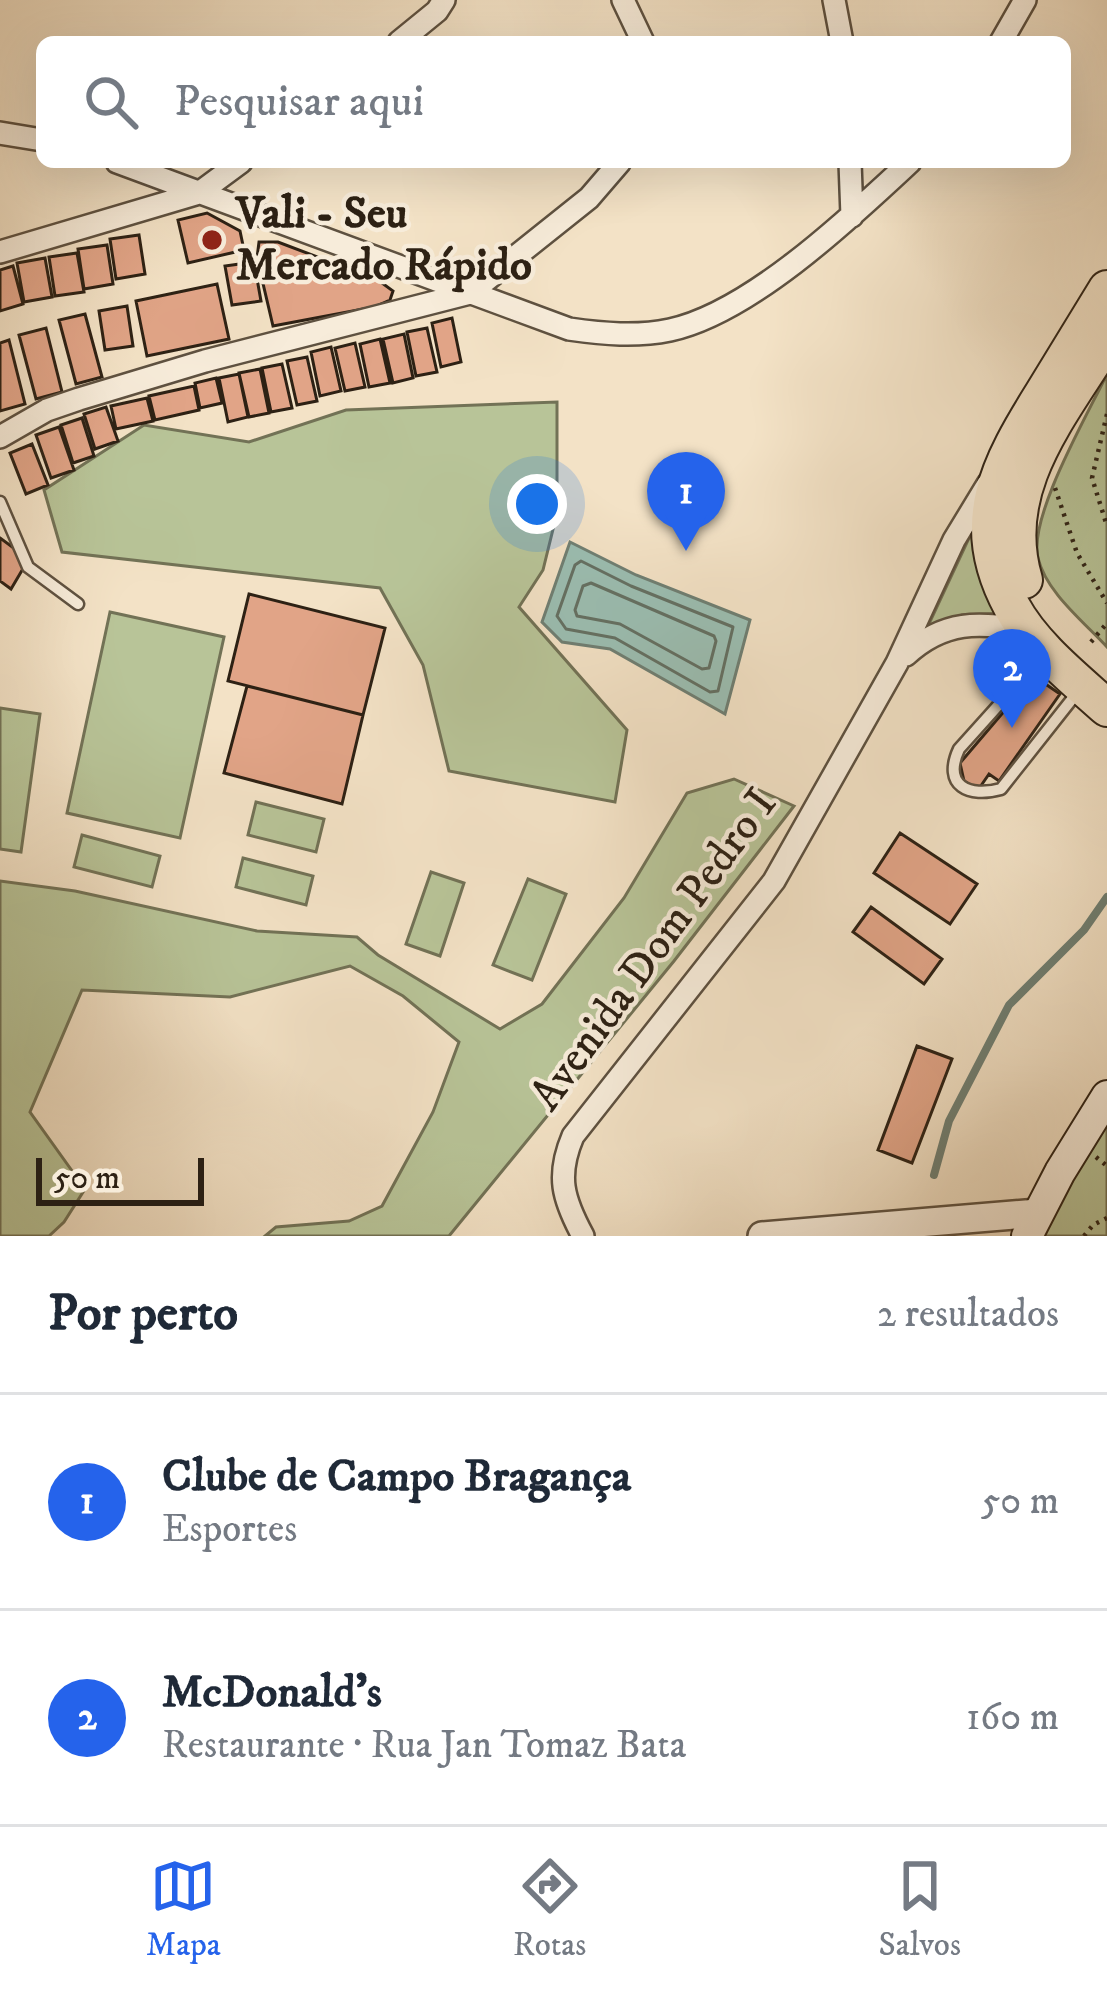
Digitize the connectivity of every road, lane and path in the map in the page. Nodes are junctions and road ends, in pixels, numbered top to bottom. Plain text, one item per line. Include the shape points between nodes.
1 (444, 0) edge
2 (623, 0) edge
3 (834, 0) edge
4 (1025, 0) edge
5 (406, 36) edge
6 (640, 36) edge
7 (841, 36) edge
8 (1004, 36) edge
9 (0, 133) edge
10 (36, 139) edge
11 (133, 168) edge
12 (233, 168) edge
13 (615, 168) edge
14 (850, 168) edge
15 (903, 168) edge
16 (200, 194) junction
17 (852, 215) junction
18 (0, 252) edge
19 (1107, 289) edge
20 (470, 293) junction
21 (1107, 339) edge
22 (1107, 414) edge
23 (0, 437) edge
24 (1004, 458) junction
25 (1051, 471) dead end
26 (0, 502) edge
27 (1107, 526) edge
28 (1107, 603) edge
29 (78, 604) dead end
30 (1107, 623) edge
31 (1040, 625) junction
32 (897, 663) junction
33 (1089, 675) edge
34 (1107, 1096) edge
35 (1107, 1218) edge
36 (1032, 1225) edge
37 (583, 1236) edge
38 (762, 1236) edge
39 (1084, 1236) edge

1 - 5 street
2 - 6 street
3 - 7 street
4 - 8 street
9 - 10 street
11 - 16 street
12 - 16 street
13 - 20 street
14 - 17 street
15 - 17 street
16 - 18 street
16 - 20 street
17 - 20 street via 733,305 673,329 569,329
19 - 24 main road
20 - 23 street via 79,399
21 - 31 main road via 1022,487 1016,553
22 - 27 path via 1092,478
24 - 31 main road via 992,499 997,569 1012,608
24 - 32 street, Avenida Dom Pedro I via 954,540
25 - 28 path via 1062,517
26 - 29 lane via 28,566
30 - 33 path
31 - 32 street via 947,627
31 - 33 main road
31 - 33 main road
32 - 37 street, Avenida Dom Pedro I via 774,881 573,1136 560,1182
33 - 33 lane via 1012,690 959,749 955,778 982,794 1001,789
34 - 36 main road
35 - 39 path
36 - 38 street

